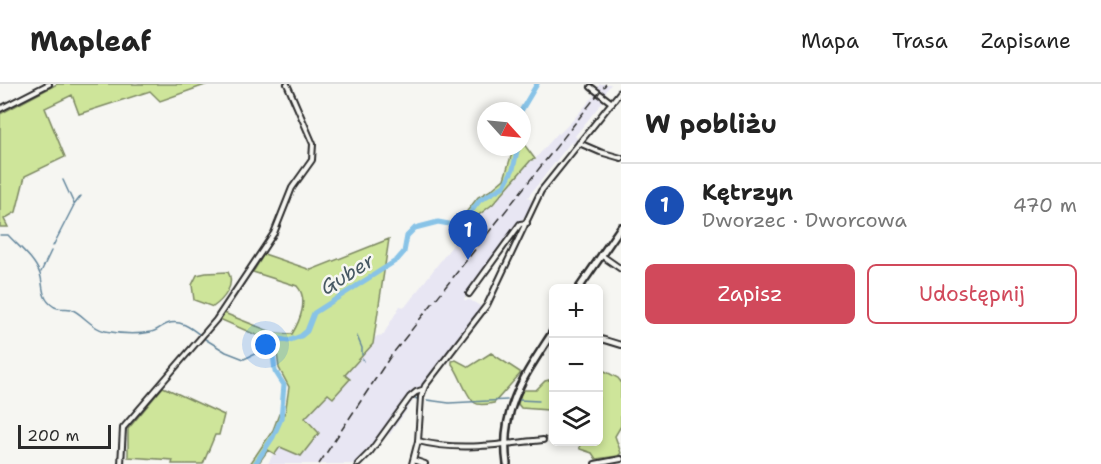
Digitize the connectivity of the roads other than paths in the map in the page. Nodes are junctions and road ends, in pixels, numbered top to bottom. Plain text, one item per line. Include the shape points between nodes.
1 (49, 84) edge
2 (287, 84) edge
3 (591, 87) dead end
4 (621, 91) edge
5 (612, 103) junction
6 (0, 109) edge
7 (579, 143) junction
8 (621, 158) edge
9 (527, 223) junction
10 (621, 227) edge
11 (601, 255) junction
12 (498, 256) junction
13 (507, 262) junction
14 (621, 269) edge
15 (582, 284) edge
16 (469, 294) dead end
17 (549, 338) edge
18 (603, 340) edge
19 (621, 345) edge
20 (422, 390) junction
21 (543, 440) dead end
22 (418, 441) junction
23 (507, 444) junction
24 (621, 459) edge
25 (413, 462) edge
26 (121, 464) edge
27 (358, 464) edge
28 (425, 464) edge
29 (507, 464) edge
30 (595, 464) edge

1 - 6 street
2 - 26 street via 313,144 312,160 292,188 274,233 216,320 123,428
3 - 5 street
4 - 5 street
5 - 7 street
7 - 8 street
7 - 9 street via 542,191
9 - 12 street via 520,224
9 - 13 street
10 - 11 street
11 - 14 street
11 - 15 street
12 - 13 street
12 - 16 street
13 - 20 street via 480,316
17 - 23 street via 516,392 510,408
18 - 19 street
20 - 22 street
20 - 27 street via 410,397
21 - 23 street
22 - 23 street via 464,448
22 - 25 street
23 - 29 street
24 - 30 street
25 - 28 street

